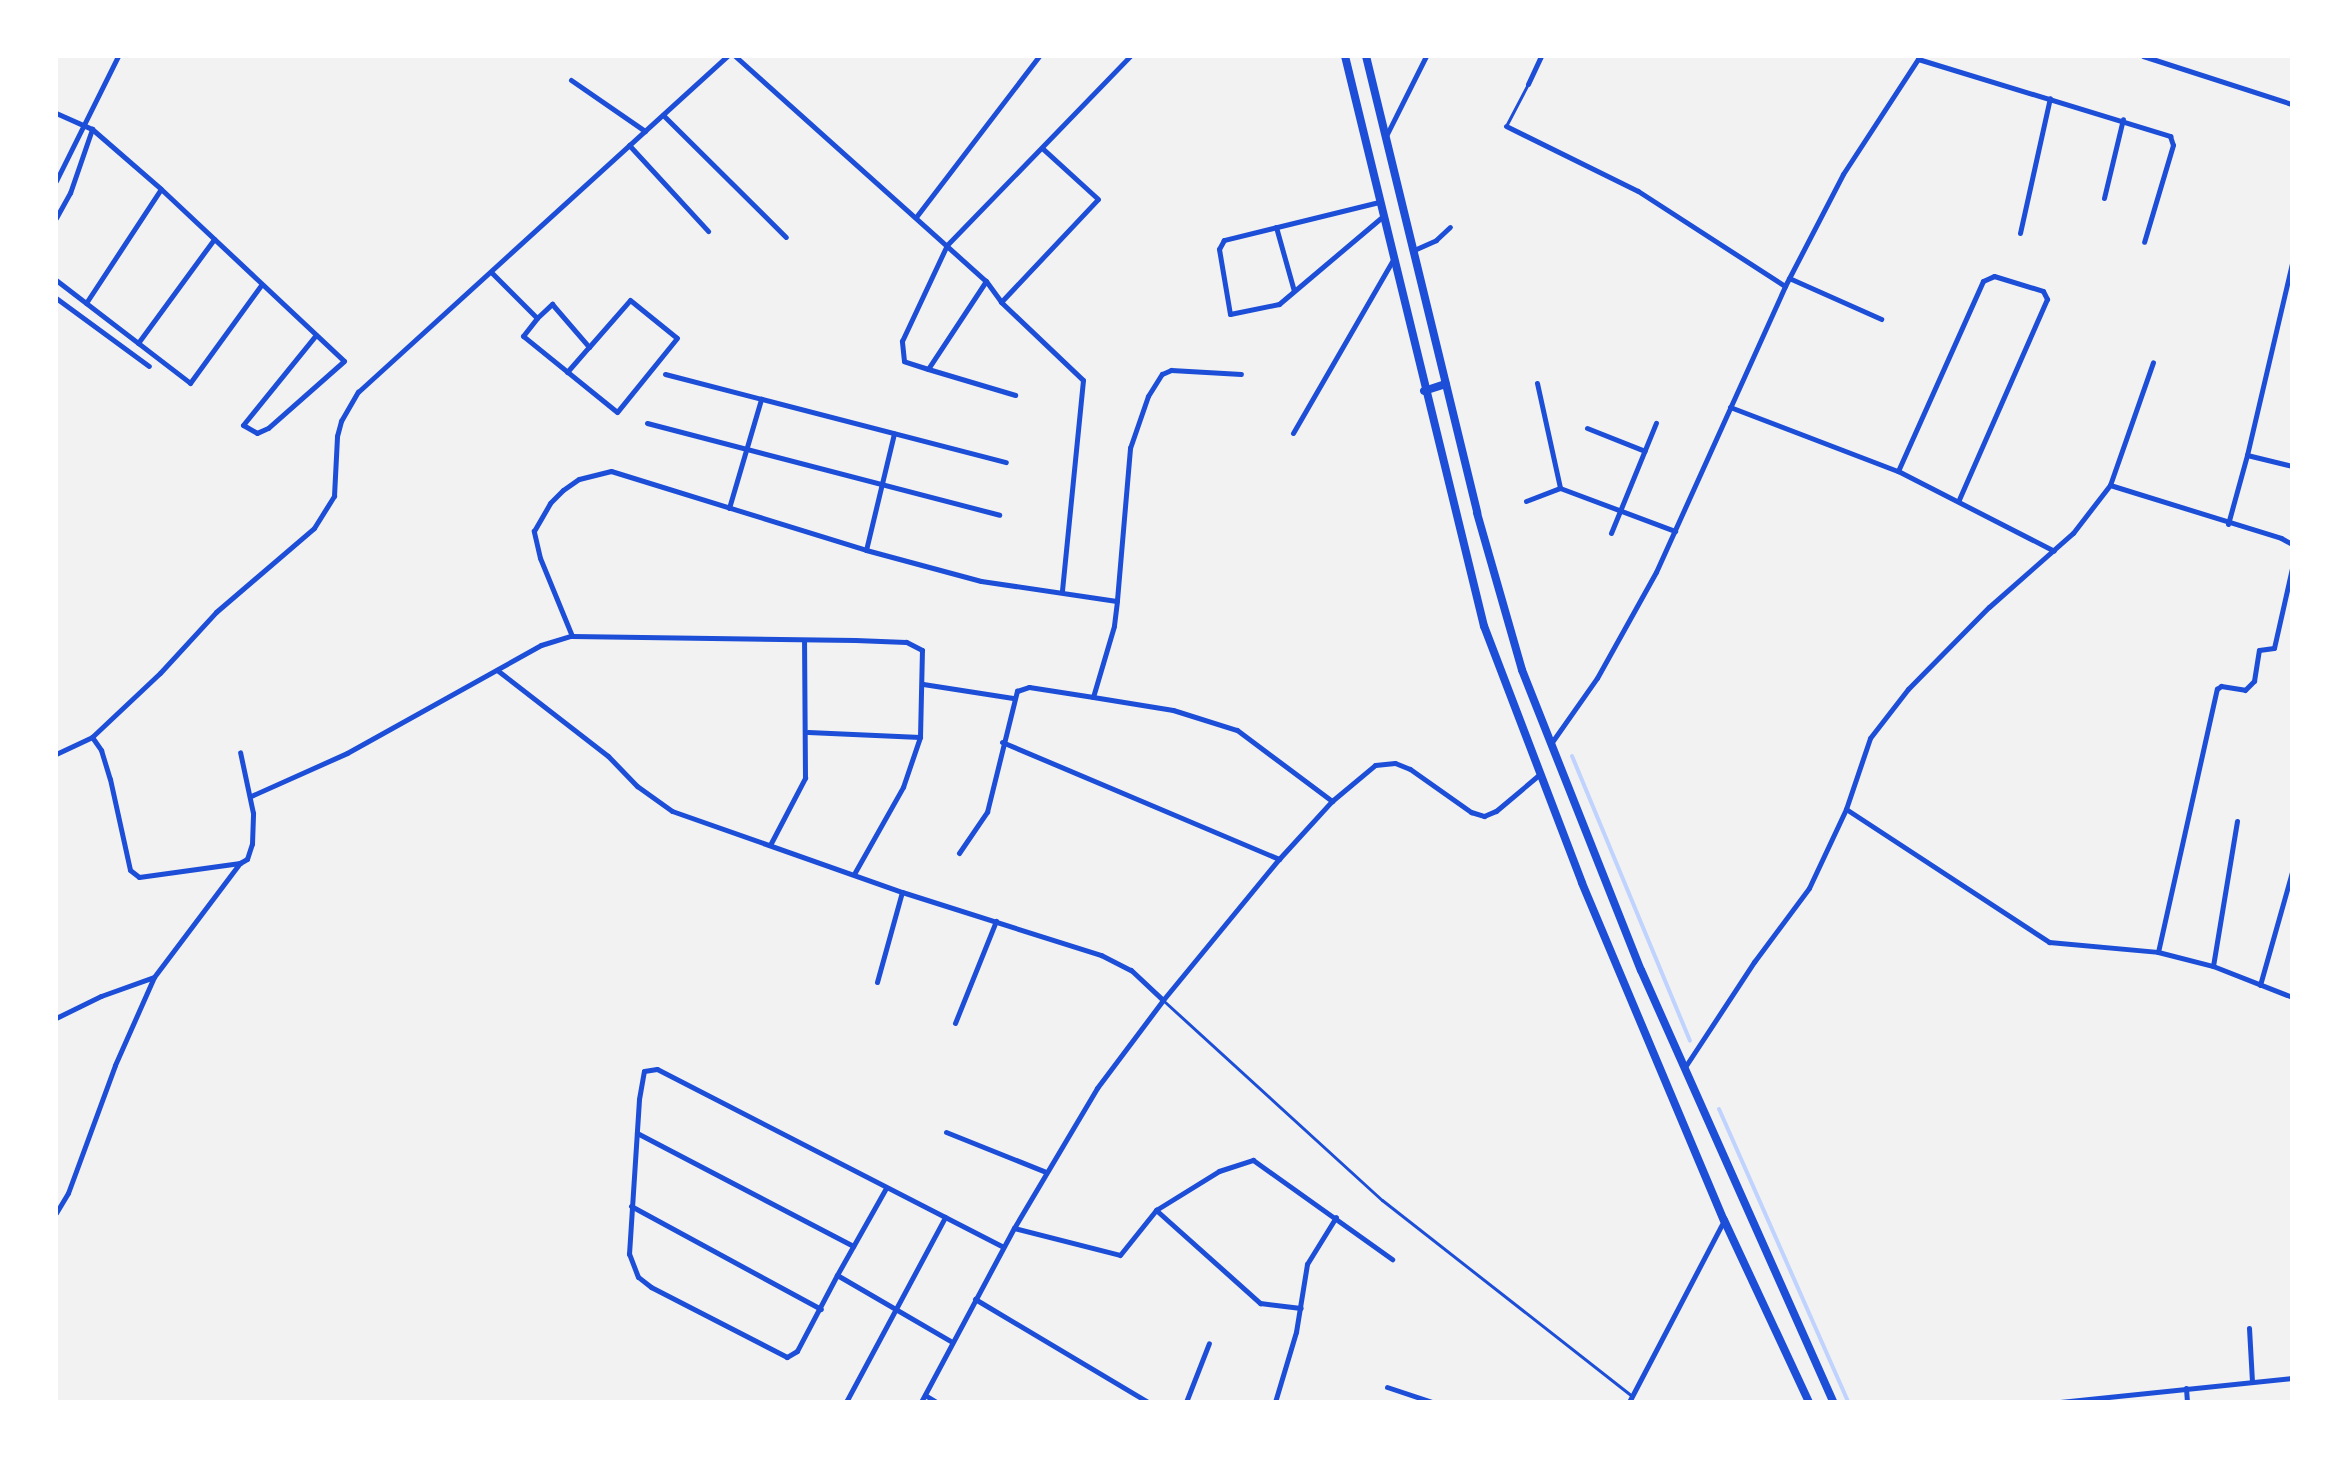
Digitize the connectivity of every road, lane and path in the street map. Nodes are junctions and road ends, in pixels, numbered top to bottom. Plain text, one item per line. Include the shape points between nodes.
1 (118, 56) edge
2 (727, 56) edge
3 (735, 56) edge
4 (1039, 56) edge
5 (1130, 56) edge
6 (1345, 56) edge
7 (1366, 56) edge
8 (1426, 56) edge
9 (1541, 56) edge
10 (2143, 56) edge
11 (1919, 57) edge
12 (571, 80) dead end
13 (1528, 84) joint
14 (2050, 98) junction
15 (2292, 104) edge
16 (56, 113) edge
17 (663, 115) junction
18 (2123, 119) junction
19 (82, 124) junction
20 (1506, 126) joint
21 (92, 129) junction
22 (645, 131) junction
23 (1386, 136) junction
24 (629, 145) junction
25 (1043, 149) junction
26 (56, 181) edge
27 (161, 189) junction
28 (2104, 198) dead end
29 (1379, 202) junction
30 (1383, 216) junction
31 (915, 217) junction
32 (56, 218) edge
33 (1276, 226) junction
34 (1450, 227) dead end
35 (708, 231) dead end
36 (2020, 233) dead end
37 (786, 237) dead end
38 (214, 239) junction
39 (2144, 242) dead end
40 (947, 245) junction
41 (1413, 250) junction
42 (1393, 260) junction
43 (2292, 263) edge
44 (491, 272) junction
45 (1789, 278) junction
46 (56, 280) edge
47 (986, 281) junction
48 (262, 284) junction
49 (1785, 286) junction
50 (1294, 291) junction
51 (56, 298) edge
52 (1001, 302) junction
53 (86, 303) junction
54 (537, 318) junction
55 (1881, 319) dead end
56 (316, 335) junction
57 (138, 343) junction
58 (589, 347) junction
59 (2153, 362) dead end
60 (149, 366) dead end
61 (928, 369) junction
62 (567, 372) junction
63 (665, 374) dead end
64 (1241, 374) dead end
65 (1537, 383) dead end
66 (1446, 384) junction
67 (1424, 391) junction
68 (1015, 395) dead end
69 (761, 399) junction
70 (1730, 407) junction
71 (647, 423) dead end
72 (1656, 423) dead end
73 (1587, 428) dead end
74 (894, 433) junction
75 (1293, 433) dead end
76 (1645, 451) junction
77 (748, 452) junction
78 (2247, 455) junction
79 (1006, 462) dead end
80 (2292, 466) edge
81 (1898, 471) junction
82 (883, 485) junction
83 (2110, 485) junction
84 (1560, 488) junction
85 (1959, 499) junction
86 (1526, 501) dead end
87 (729, 508) junction
88 (1621, 509) junction
89 (999, 515) dead end
90 (2228, 524) junction
91 (1675, 531) junction
92 (1611, 533) dead end
93 (2292, 544) edge
94 (866, 550) junction
95 (2054, 551) junction
96 (2292, 568) edge
97 (1062, 592) junction
98 (1117, 601) junction
99 (572, 636) junction
100 (804, 640) junction
101 (497, 670) junction
102 (923, 684) junction
103 (1093, 697) junction
104 (1013, 698) junction
105 (808, 732) junction
106 (92, 737) junction
107 (920, 737) junction
108 (1002, 742) junction
109 (1552, 742) junction
110 (240, 752) dead end
111 (56, 754) edge
112 (1540, 774) junction
113 (251, 796) junction
114 (1332, 801) junction
115 (1846, 809) junction
116 (2237, 821) dead end
117 (770, 846) junction
118 (959, 853) dead end
119 (1279, 859) junction
120 (240, 863) junction
121 (2292, 872) edge
122 (854, 874) junction
123 (902, 892) junction
124 (2283, 898) junction
125 (2292, 900) edge
126 (996, 921) junction
127 (2158, 952) junction
128 (2213, 966) junction
129 (154, 977) junction
130 (877, 982) dead end
131 (2260, 985) junction
132 (2292, 997) edge
133 (1163, 1000) junction
134 (56, 1018) edge
135 (955, 1023) dead end
136 (1684, 1068) junction
137 (946, 1132) dead end
138 (637, 1133) junction
139 (1727, 1170) junction
140 (1046, 1172) junction
141 (1708, 1179) junction
142 (886, 1188) junction
143 (631, 1206) junction
144 (1156, 1210) junction
145 (56, 1213) edge
146 (945, 1217) junction
147 (1336, 1217) junction
148 (1724, 1220) junction
149 (1014, 1228) junction
150 (853, 1246) junction
151 (1003, 1247) junction
152 (1392, 1259) dead end
153 (837, 1275) junction
154 (975, 1299) junction
155 (1301, 1308) junction
156 (821, 1309) junction
157 (898, 1310) junction
158 (2249, 1328) dead end
159 (952, 1342) junction
160 (1209, 1343) dead end
161 (2292, 1378) edge
162 (2252, 1382) junction
163 (1387, 1387) dead end
164 (2186, 1388) junction
165 (923, 1399) edge
166 (1630, 1399) edge
167 (846, 1402) edge
168 (936, 1402) edge
169 (1148, 1402) edge
170 (1186, 1402) edge
171 (1275, 1402) edge
172 (1432, 1402) edge
173 (1809, 1402) edge
174 (1833, 1402) edge
175 (2060, 1402) edge
176 (2187, 1402) edge

1 - 19 street
2 - 17 street
3 - 31 street
4 - 31 street
5 - 25 street
6 - 29 main road
7 - 23 main road
8 - 23 street
9 - 13 street
10 - 15 street
11 - 14 street
11 - 45 street via 1863,139
12 - 22 street
13 - 20 lane
14 - 18 street
14 - 36 street
16 - 19 street
17 - 22 street
17 - 37 street
18 - 28 street
18 - 39 street via 2167,134 2173,145
19 - 21 street
19 - 26 street
20 - 49 street via 1638,191
21 - 27 street
21 - 32 street
22 - 24 street
23 - 41 main road
24 - 35 street
24 - 44 street
25 - 40 street
25 - 52 street via 1098,199
27 - 38 street
27 - 53 street
29 - 30 main road
29 - 33 street
30 - 42 main road
30 - 50 street
31 - 40 street
33 - 50 street
33 - 50 street via 1224,240 1219,249 1230,314 1279,304
34 - 41 street
38 - 48 street
38 - 57 street
40 - 47 street
40 - 61 street via 901,347 904,361
41 - 66 main road
42 - 67 main road
42 - 75 street
43 - 78 street
44 - 54 street
44 - 106 street via 358,392 341,421 334,496 314,528 216,612
45 - 49 street
45 - 55 street
46 - 53 street
47 - 52 street
47 - 61 street
48 - 56 street
48 - 57 street via 190,383
49 - 70 street
51 - 60 street
52 - 97 street via 1083,380
53 - 57 street
54 - 58 street via 552,304
54 - 62 street via 523,336
56 - 56 street via 344,361 268,428 257,433 243,425
58 - 62 street
58 - 62 street via 630,300 677,338 617,412
59 - 83 street
61 - 68 street
63 - 69 street
64 - 98 street via 1171,370 1162,374 1148,396 1130,448
65 - 84 street
66 - 67 main road
66 - 109 main road via 1505,618
67 - 112 main road via 1484,626
69 - 74 street
69 - 77 street
70 - 81 street
70 - 91 street
71 - 77 street
72 - 76 street
73 - 76 street
74 - 79 street
74 - 82 street
76 - 88 street
77 - 82 street
77 - 87 street
78 - 80 street
78 - 90 street
81 - 85 street
81 - 85 street via 1983,281 1994,276 2043,291 2047,299
82 - 89 street
82 - 94 street
83 - 90 street
83 - 95 street
84 - 86 street
84 - 88 street
85 - 95 street
87 - 94 street
87 - 99 street via 611,471 579,479 563,490 534,531
88 - 91 street
88 - 92 street
90 - 93 street
91 - 109 street via 1597,678
94 - 97 street via 981,581
95 - 115 street via 1908,689 1870,738
96 - 127 street via 2274,648 2259,650 2252,683 2242,690 2217,689
97 - 98 street
98 - 103 street
99 - 100 street
99 - 101 street via 541,645
100 - 102 street via 916,645 924,653
100 - 105 street
101 - 113 street via 347,753
101 - 117 street via 600,750 654,800
102 - 104 street
102 - 107 street
103 - 104 street via 1025,687
103 - 114 street via 1173,710 1237,730
104 - 108 street
105 - 107 street
105 - 117 street via 803,788
106 - 111 street
106 - 120 street via 110,779 133,874 148,877
107 - 122 street via 903,787
108 - 118 street via 987,812
108 - 119 street
109 - 136 main road
110 - 113 street
112 - 114 street via 1484,816 1395,763 1375,765
112 - 141 main road
113 - 120 street via 252,844
114 - 119 street
115 - 127 street via 2049,942
115 - 136 street via 1809,888
116 - 128 street
117 - 122 street
119 - 133 street
120 - 129 street
121 - 124 street
122 - 123 street
123 - 126 street
123 - 130 street
124 - 125 street
124 - 131 street
126 - 133 street via 1120,964
126 - 135 street
127 - 128 street
128 - 131 street
129 - 134 street
129 - 145 street
131 - 132 street
133 - 140 street via 1097,1088
133 - 166 lane via 1382,1200
136 - 139 main road
137 - 140 street
138 - 142 street via 642,1074 657,1069
138 - 143 street
138 - 150 street
139 - 141 main road
139 - 174 main road
140 - 149 street
141 - 148 main road
142 - 146 street
142 - 150 street
143 - 156 street
143 - 156 street via 629,1261 651,1287 787,1357 797,1351
144 - 147 street via 1219,1171 1253,1160
144 - 149 street via 1127,1251 1117,1256
144 - 155 street via 1260,1303
146 - 151 street
146 - 157 street
147 - 152 street
147 - 155 street via 1307,1264
148 - 166 street
148 - 173 main road
149 - 151 street
150 - 153 street
151 - 154 street
153 - 156 street
153 - 157 street
154 - 159 street
154 - 169 street
155 - 171 street
157 - 159 street
157 - 167 street
158 - 162 street
159 - 165 street
160 - 170 street
161 - 162 street
162 - 164 street
163 - 172 street
164 - 175 street
164 - 176 street
165 - 168 street

